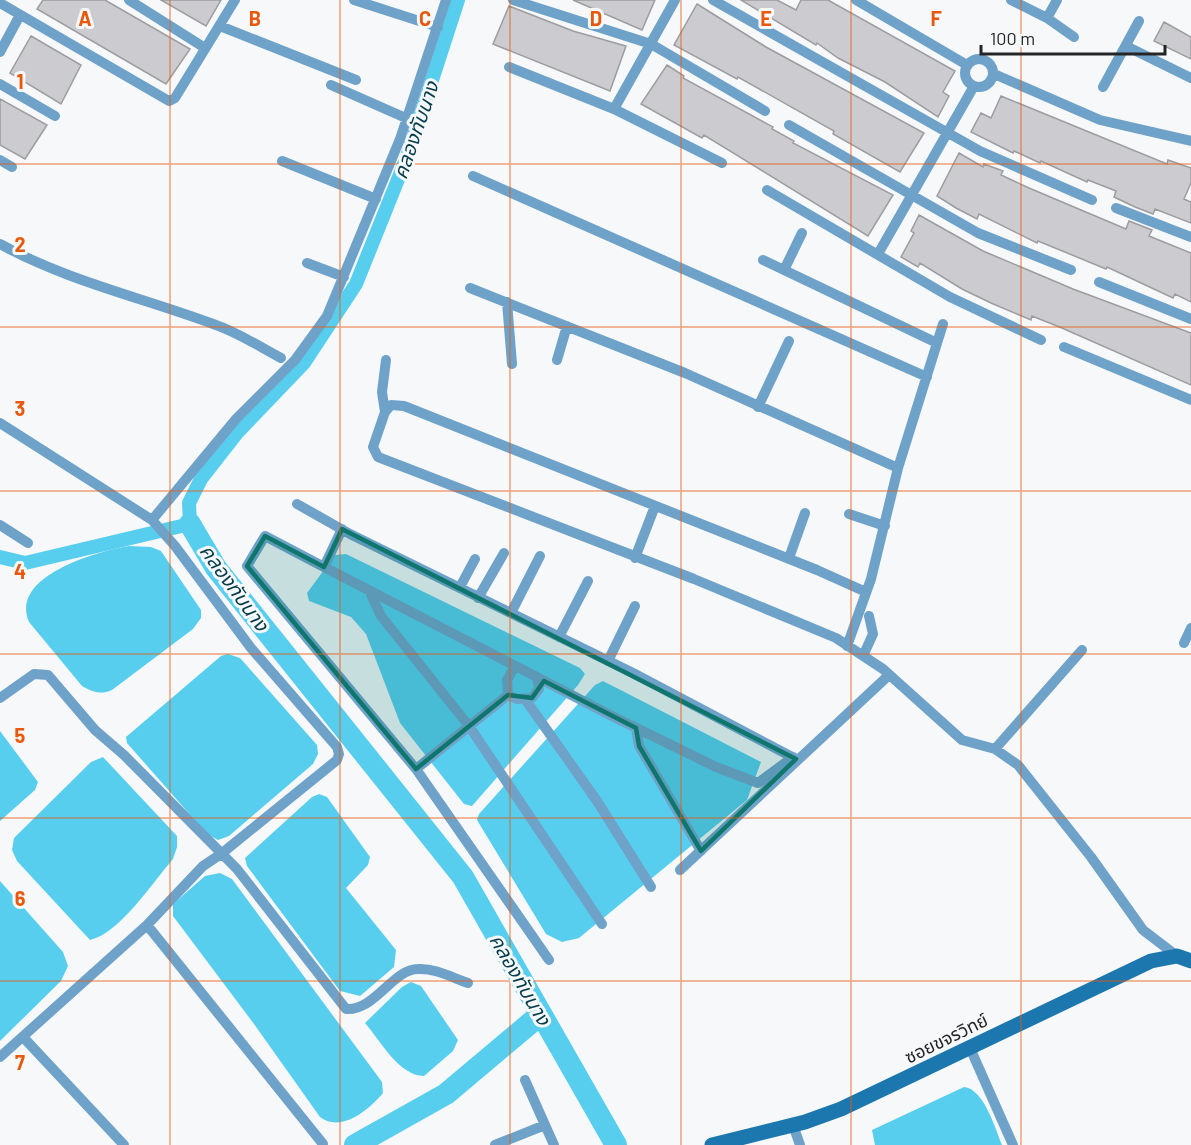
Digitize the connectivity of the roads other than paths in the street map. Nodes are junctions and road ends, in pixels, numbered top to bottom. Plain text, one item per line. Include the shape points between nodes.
1 (129, 0) edge
2 (235, 0) edge
3 (354, 0) edge
4 (446, 0) edge
5 (513, 0) edge
6 (675, 0) edge
7 (713, 0) edge
8 (856, 0) edge
9 (1011, 0) edge
10 (1057, 0) edge
11 (0, 3) edge
12 (16, 8) edge
13 (1047, 18) junction
14 (1139, 21) dead end
15 (220, 26) junction
16 (438, 27) junction
17 (1074, 37) dead end
18 (651, 44) junction
19 (1126, 46) junction
20 (206, 48) junction
21 (0, 52) edge
22 (968, 65) junction
23 (509, 67) dead end
24 (994, 74) junction
25 (1191, 78) edge
26 (356, 80) dead end
27 (0, 84) edge
28 (331, 85) dead end
29 (974, 86) junction
30 (1103, 87) dead end
31 (614, 109) junction
32 (765, 111) dead end
33 (55, 116) dead end
34 (408, 119) junction
35 (789, 125) dead end
36 (946, 133) junction
37 (1191, 141) edge
38 (0, 160) edge
39 (282, 161) dead end
40 (722, 163) dead end
41 (12, 167) dead end
42 (473, 176) dead end
43 (766, 190) dead end
44 (911, 195) junction
45 (376, 200) junction
46 (1092, 200) dead end
47 (1116, 208) dead end
48 (802, 233) dead end
49 (1191, 237) edge
50 (0, 244) edge
51 (878, 254) junction
52 (764, 260) dead end
53 (307, 263) dead end
54 (784, 270) junction
55 (1071, 270) dead end
56 (344, 277) junction
57 (1099, 282) dead end
58 (470, 288) dead end
59 (507, 302) junction
60 (1191, 319) edge
61 (943, 324) dead end
62 (567, 326) junction
63 (1041, 339) dead end
64 (789, 341) dead end
65 (937, 343) junction
66 (1064, 347) dead end
67 (281, 358) dead end
68 (386, 360) dead end
69 (557, 360) dead end
70 (512, 364) dead end
71 (927, 377) junction
72 (1191, 400) edge
73 (758, 406) junction
74 (386, 412) junction
75 (0, 423) edge
76 (898, 468) junction
77 (297, 504) dead end
78 (654, 506) junction
79 (805, 513) dead end
80 (849, 514) dead end
81 (152, 520) junction
82 (0, 525) edge
83 (885, 526) junction
84 (342, 530) junction
85 (28, 543) dead end
86 (504, 553) dead end
87 (540, 556) dead end
88 (635, 558) junction
89 (789, 558) junction
90 (474, 559) dead end
91 (324, 567) junction
92 (588, 581) dead end
93 (460, 587) junction
94 (369, 590) junction
95 (866, 592) junction
96 (478, 598) junction
97 (635, 606) dead end
98 (511, 613) junction
99 (869, 616) dead end
100 (1191, 628) edge
101 (560, 637) junction
102 (1184, 643) dead end
103 (847, 646) junction
104 (1082, 650) dead end
105 (863, 656) junction
106 (608, 661) junction
107 (515, 666) junction
108 (889, 675) junction
109 (537, 677) junction
110 (508, 695) junction
111 (0, 698) edge
112 (525, 699) junction
113 (469, 726) junction
114 (636, 728) junction
115 (995, 749) junction
116 (795, 758) junction
117 (416, 769) junction
118 (701, 851) junction
119 (222, 854) junction
120 (680, 870) dead end
121 (651, 887) dead end
122 (602, 924) dead end
123 (147, 925) junction
124 (1184, 959) edge
125 (549, 960) dead end
126 (468, 983) dead end
127 (23, 1037) junction
128 (969, 1048) junction
129 (0, 1057) edge
130 (525, 1080) dead end
131 (545, 1125) junction
132 (793, 1125) junction
133 (323, 1144) edge
134 (124, 1145) edge
135 (495, 1145) edge
136 (554, 1145) edge
137 (712, 1145) edge
138 (800, 1145) edge
139 (1013, 1145) edge

1 - 20 street
2 - 15 street
3 - 16 street
4 - 16 street
5 - 18 street
6 - 18 street
7 - 36 street
8 - 22 street
9 - 13 street
10 - 13 street
11 - 12 street
12 - 20 street via 162,99 175,98
12 - 21 street
13 - 17 street
14 - 19 street
15 - 20 street
15 - 26 street
16 - 34 street
18 - 31 street
18 - 32 street
19 - 25 street
19 - 30 street
22 - 24 street via 978,58 984,59
22 - 29 street via 966,77
23 - 31 street
24 - 29 street via 987,85
24 - 37 street via 1100,120
27 - 33 street
28 - 34 street
29 - 36 street
31 - 40 street
34 - 45 street
35 - 44 street
36 - 44 street
36 - 46 street
38 - 41 street
39 - 45 street
42 - 71 street
43 - 51 street
44 - 51 street
44 - 55 street via 978,233
45 - 56 street
47 - 49 street
48 - 54 street
50 - 67 street via 24,258 217,325
51 - 63 street via 958,301
52 - 54 street
53 - 56 street
54 - 65 street
56 - 81 street via 327,316 295,360 236,419
57 - 60 street
58 - 59 street
59 - 62 street
59 - 70 street
61 - 65 street
62 - 69 street
62 - 73 street
64 - 73 street
65 - 71 street
66 - 72 street
68 - 74 street via 382,392
71 - 76 street
73 - 76 street
74 - 78 street via 391,405 404,406
74 - 88 street via 373,447 378,457
75 - 81 street
76 - 83 street
77 - 84 street
78 - 88 street
78 - 89 street
79 - 89 street
80 - 83 street
81 - 119 street via 339,754 337,760
82 - 85 street
83 - 95 street
84 - 91 street
84 - 93 street
86 - 96 street
87 - 98 street
88 - 103 street via 812,626
89 - 95 street
90 - 93 street
91 - 94 street
91 - 117 street via 265,536 247,567
92 - 101 street
93 - 96 street
94 - 107 street
94 - 113 street via 381,616
95 - 103 street
96 - 98 street
97 - 106 street
98 - 101 street
99 - 105 street via 873,634
100 - 102 street
101 - 106 street
103 - 105 street
104 - 115 street
105 - 108 street
106 - 116 street
107 - 109 street
107 - 110 street via 507,680
108 - 115 street via 962,740
108 - 116 street
109 - 112 street via 539,689 532,698
109 - 114 street
110 - 112 street
110 - 113 street
111 - 119 street via 34,674 48,675 95,730
112 - 121 street via 597,801
113 - 117 street
113 - 122 street
114 - 116 street via 758,783
114 - 118 street via 639,746
115 - 124 street via 1018,765 1041,792 1148,936
116 - 118 street via 755,802
117 - 125 street
118 - 120 street
119 - 123 street via 188,880
119 - 126 street via 346,1009 362,1007 412,969 428,969
123 - 127 street
123 - 133 street
124 - 128 street, ซอยขจรวิทย์ via 1151,961
127 - 129 street
127 - 134 street
128 - 132 street, ซอยขจรวิทย์ via 850,1106
128 - 139 street
130 - 131 street
131 - 135 street
131 - 136 street
132 - 137 street, ซอยขจรวิทย์
132 - 138 street

